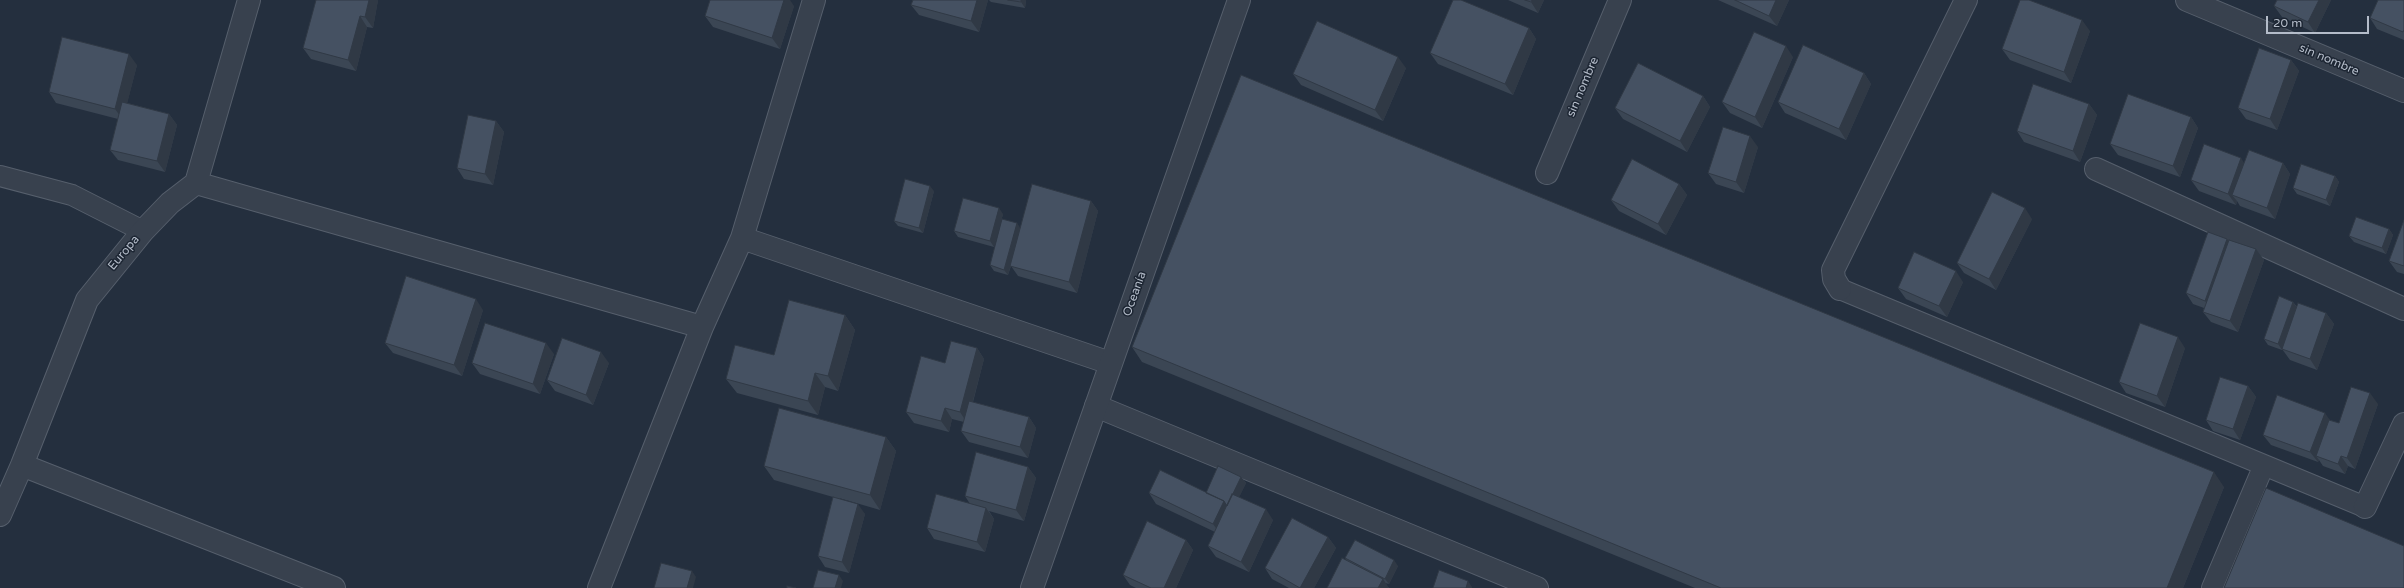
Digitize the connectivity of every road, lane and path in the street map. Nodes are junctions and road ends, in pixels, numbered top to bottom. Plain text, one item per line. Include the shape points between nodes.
1 (249, 0) edge
2 (814, 0) edge
3 (1239, 0) edge
4 (1620, 0) edge
5 (1966, 0) edge
6 (2192, 1) edge
7 (2404, 91) edge
8 (2096, 169) dead end
9 (1547, 173) dead end
10 (0, 176) edge
11 (196, 183) junction
12 (143, 231) junction
13 (742, 238) junction
14 (1840, 289) joint
15 (2404, 309) edge
16 (702, 327) junction
17 (1110, 362) junction
18 (1096, 406) junction
19 (2404, 424) edge
20 (22, 465) junction
21 (2264, 465) junction
22 (2365, 507) joint
23 (0, 515) edge
24 (334, 588) edge
25 (599, 588) edge
26 (1032, 588) edge
27 (1537, 588) edge
28 (2212, 588) edge

1 - 11 street
2 - 13 street
3 - 17 street, Oceanía
4 - 9 street, sin nombre
5 - 14 street via 1833,270 1834,279
6 - 7 street, sin nombre
8 - 15 street
10 - 12 lane via 72,195
11 - 12 street, Europa via 170,203
11 - 16 street
12 - 20 street, Europa via 86,300
13 - 16 street
13 - 17 street
14 - 21 lane
16 - 25 street
17 - 18 street, Oceanía
18 - 26 street, Oceanía
18 - 27 street
19 - 22 street
20 - 23 street, Europa
20 - 24 street
21 - 22 lane
21 - 28 lane

